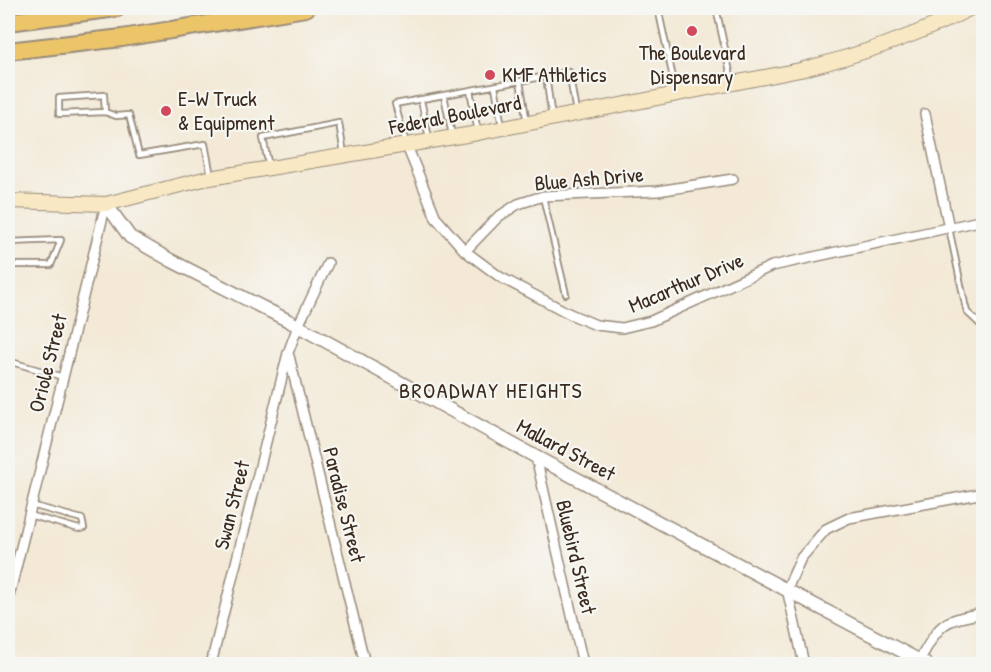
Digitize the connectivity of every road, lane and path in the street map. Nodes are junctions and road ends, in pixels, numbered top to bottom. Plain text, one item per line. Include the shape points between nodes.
1 (117, 8) edge
2 (306, 8) edge
3 (658, 8) edge
4 (716, 8) edge
5 (971, 8) edge
6 (8, 22) edge
7 (8, 51) edge
8 (546, 76) junction
9 (520, 81) junction
10 (733, 83) junction
11 (495, 86) junction
12 (470, 90) junction
13 (677, 94) junction
14 (444, 95) junction
15 (421, 100) junction
16 (105, 112) junction
17 (576, 113) junction
18 (925, 114) dead end
19 (552, 118) junction
20 (527, 123) junction
21 (502, 128) junction
22 (478, 133) junction
23 (453, 137) junction
24 (430, 141) junction
25 (407, 146) junction
26 (345, 157) junction
27 (269, 169) junction
28 (211, 178) junction
29 (733, 179) dead end
30 (8, 192) edge
31 (543, 196) junction
32 (8, 201) edge
33 (106, 204) junction
34 (984, 220) edge
35 (949, 228) junction
36 (8, 242) edge
37 (465, 251) junction
38 (328, 263) dead end
39 (8, 265) edge
40 (566, 294) dead end
41 (298, 326) junction
42 (984, 328) edge
43 (288, 353) junction
44 (8, 361) edge
45 (63, 377) junction
46 (536, 457) junction
47 (984, 493) edge
48 (30, 510) junction
49 (787, 589) junction
50 (9, 590) edge
51 (8, 600) edge
52 (984, 613) edge
53 (922, 663) edge
54 (211, 664) edge
55 (365, 664) edge
56 (583, 664) edge
57 (804, 664) edge

1 - 6 highway
2 - 7 highway via 42,50
3 - 13 lane
4 - 10 lane
5 - 10 main road, Federal Boulevard via 932,28 849,58
8 - 9 lane
8 - 17 lane via 569,72
8 - 19 lane
9 - 11 lane
9 - 20 lane
10 - 13 main road, Federal Boulevard
11 - 12 lane
11 - 21 lane
12 - 14 lane
12 - 22 lane
13 - 17 main road, Federal Boulevard
14 - 15 lane
14 - 23 lane
15 - 24 lane
15 - 25 lane via 395,104
16 - 16 lane via 59,114 59,98 104,95
16 - 28 lane via 129,115 139,155 206,144
17 - 19 main road, Federal Boulevard
18 - 35 street
19 - 20 main road, Federal Boulevard
20 - 21 main road, Federal Boulevard
21 - 22 main road, Federal Boulevard
22 - 23 main road, Federal Boulevard
23 - 24 main road, Federal Boulevard
24 - 25 main road, Federal Boulevard
25 - 26 main road, Federal Boulevard
25 - 37 street, Macarthur Drive via 436,218
26 - 27 main road, Federal Boulevard
26 - 27 lane via 339,123 263,138
27 - 28 main road, Federal Boulevard
28 - 33 main road, Federal Boulevard
29 - 31 street, Blue Ash Drive via 658,191
30 - 32 lane
31 - 37 street, Blue Ash Drive via 518,204 498,217
31 - 40 lane
32 - 33 main road, Federal Boulevard
33 - 41 street, Mallard Street via 130,237
33 - 45 street, Oriole Street
34 - 35 street, Macarthur Drive
35 - 37 street, Macarthur Drive via 772,266 651,321 622,328 596,325 570,315 500,277
35 - 42 lane via 965,304
36 - 39 lane via 61,240 51,265
38 - 41 street, Swan Street
41 - 43 street, Swan Street
41 - 46 street, Mallard Street
43 - 54 street, Swan Street
43 - 55 street, Paradise Street
44 - 45 lane
45 - 48 street, Oriole Street
46 - 49 street, Mallard Street
46 - 56 street, Bluebird Street
47 - 49 street via 849,518 826,529 801,558
48 - 48 lane via 82,519 84,528 79,529
48 - 50 street, Oriole Street
49 - 53 street, Mallard Street
49 - 57 street
50 - 51 street, Oriole Street
52 - 53 street via 945,622 936,630

